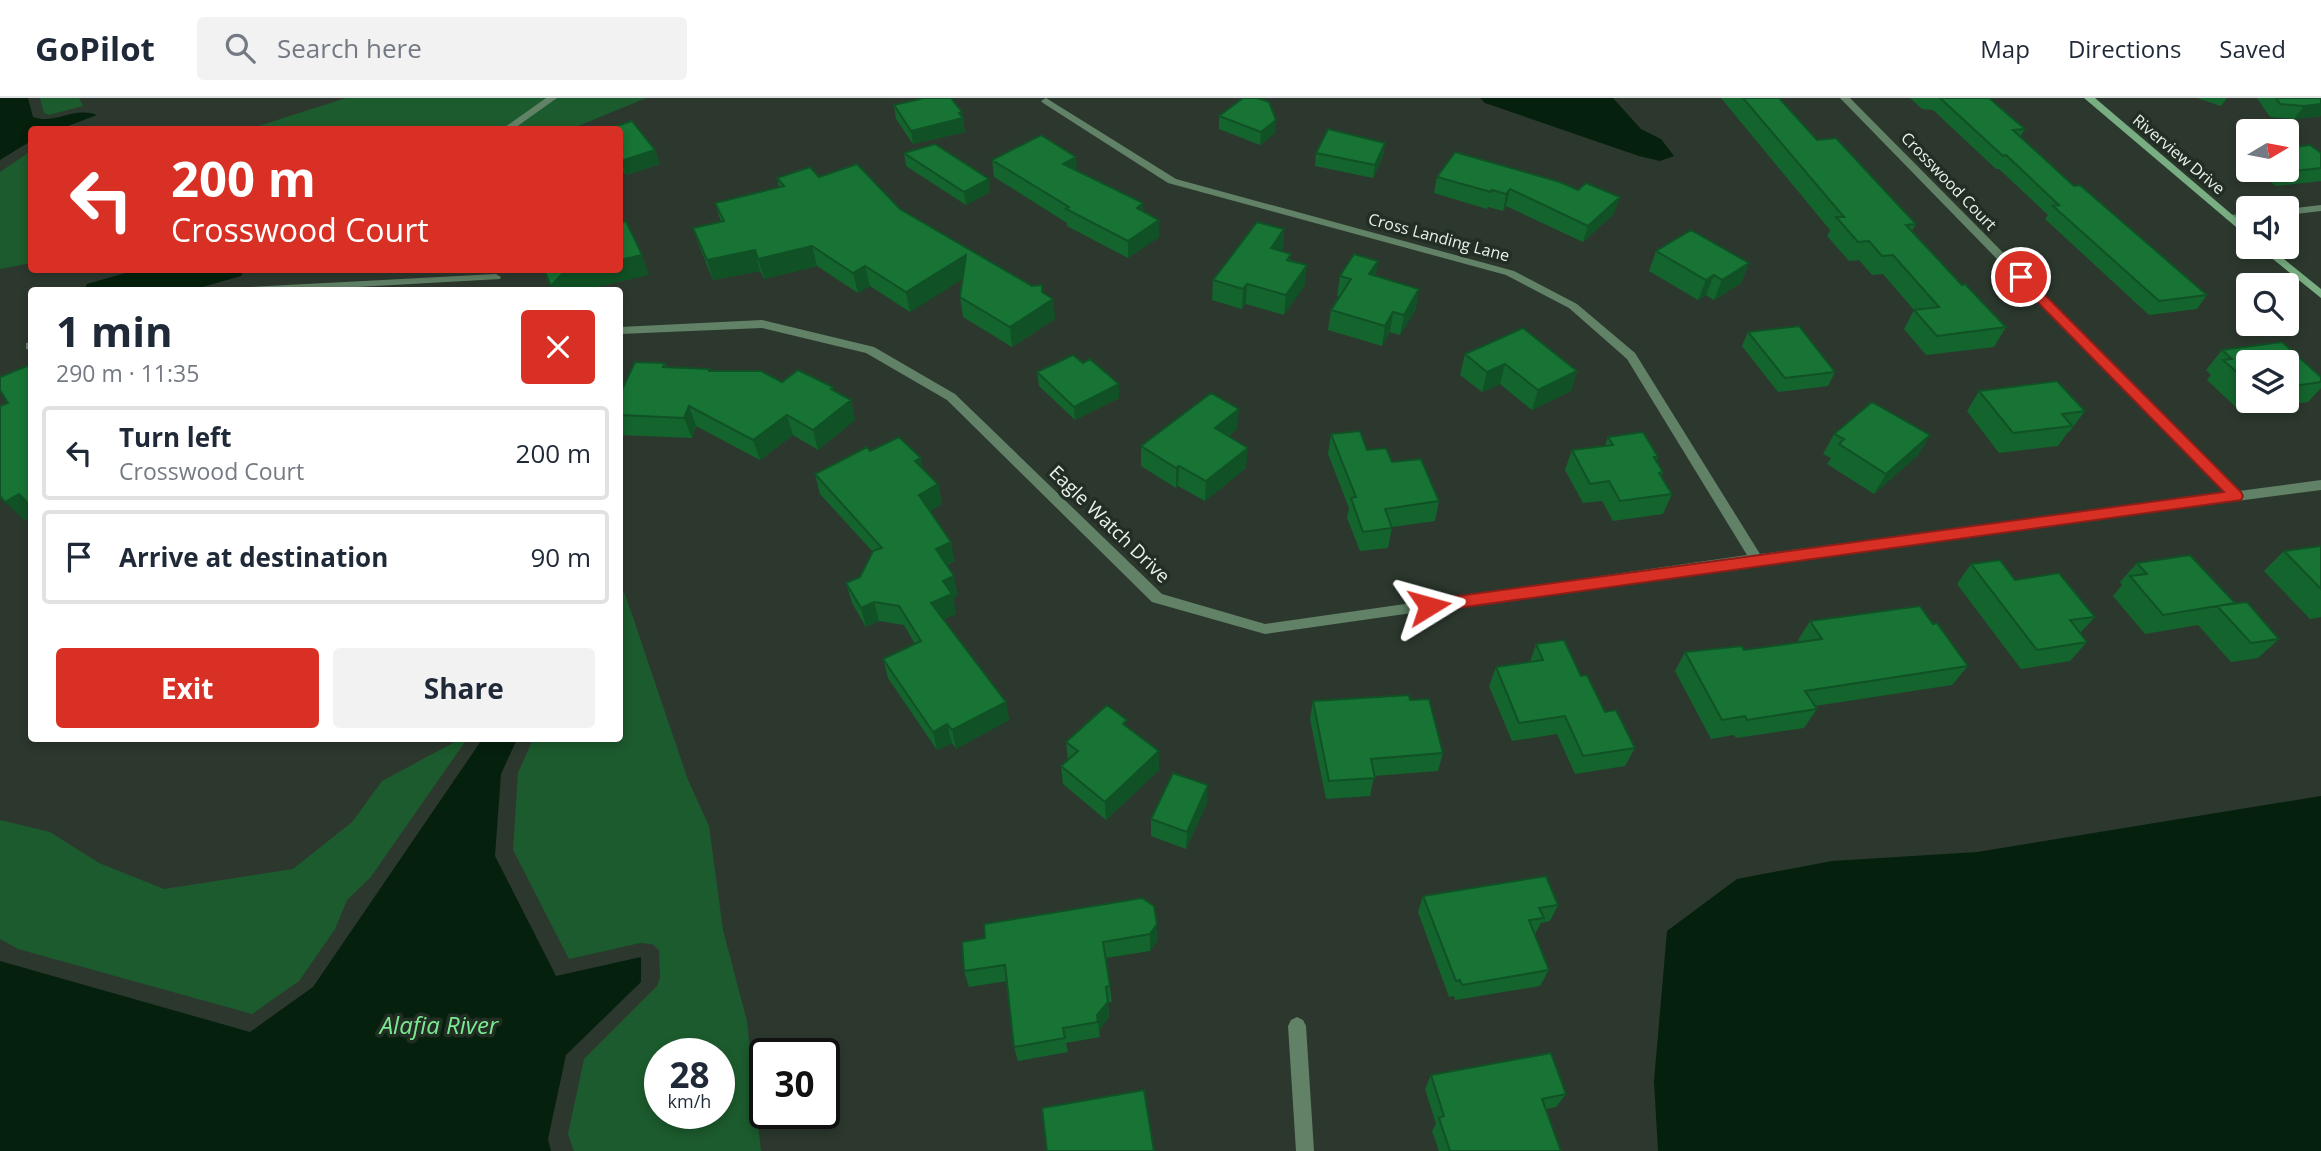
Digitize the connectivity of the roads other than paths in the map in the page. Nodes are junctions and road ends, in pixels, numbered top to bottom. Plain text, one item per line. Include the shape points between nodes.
1 (552, 98) edge
2 (1845, 98) edge
3 (2089, 98) edge
4 (1046, 101) dead end
5 (511, 126) edge
6 (2321, 208) edge
7 (2299, 211) edge
8 (2236, 217) edge
9 (2230, 218) junction
10 (2236, 223) edge
11 (2278, 259) edge
12 (498, 273) edge
13 (292, 287) edge
14 (2321, 295) edge
15 (623, 331) edge
16 (2321, 485) edge
17 (2236, 496) junction
18 (1756, 559) junction
19 (1297, 1026) dead end
20 (1304, 1151) edge

1 - 5 street
2 - 17 street, Crosswood Court
3 - 9 street, Riverview Drive
4 - 18 street, Cross Landing Lane via 1172,181 1510,272 1573,306 1631,356
6 - 7 street
8 - 9 street
9 - 10 street, Riverview Drive
11 - 14 street
12 - 13 street
15 - 18 street, Eagle Watch Drive via 762,324 870,350 951,397 1157,598 1265,629
16 - 17 street, Eagle Watch Drive
17 - 18 street, Eagle Watch Drive
19 - 20 street

